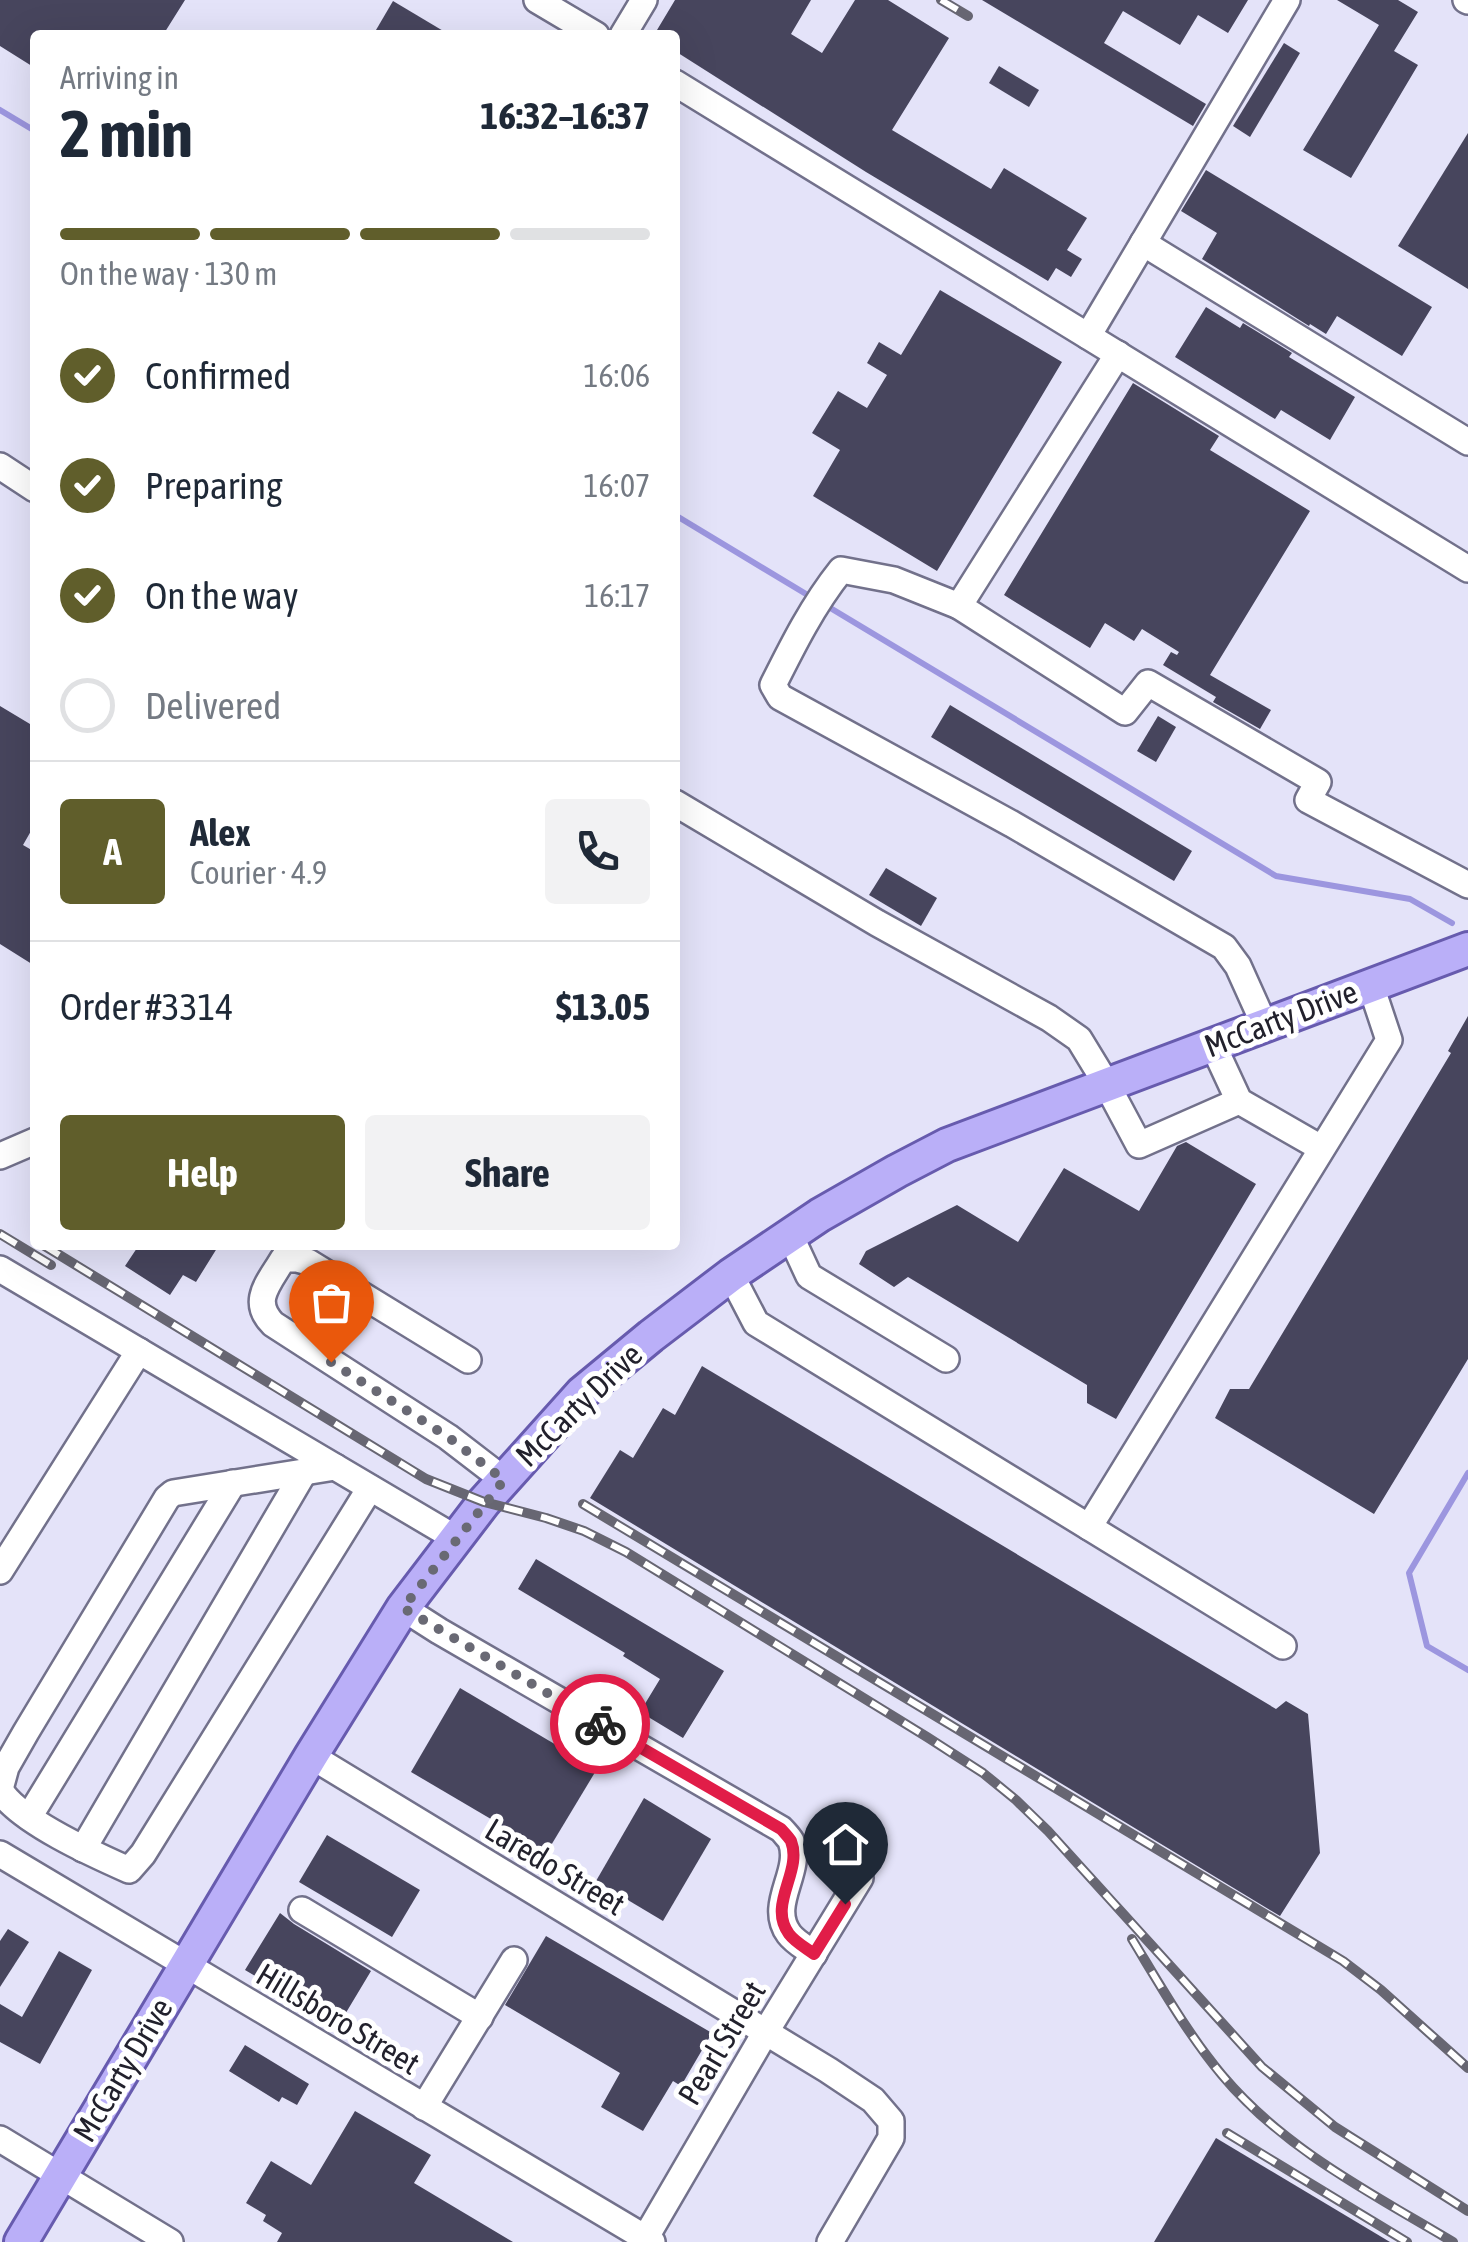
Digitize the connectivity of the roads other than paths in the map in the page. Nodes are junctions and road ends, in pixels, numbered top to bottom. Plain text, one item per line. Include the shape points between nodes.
1 (537, 0) edge
2 (644, 0) edge
3 (1287, 0) edge
4 (588, 30) edge
5 (625, 30) edge
6 (680, 86) edge
7 (1143, 244) junction
8 (1088, 336) junction
9 (1118, 354) junction
10 (1468, 442) edge
11 (0, 466) edge
12 (30, 485) edge
13 (1468, 568) edge
14 (958, 606) junction
15 (680, 806) edge
16 (1468, 885) edge
17 (1468, 949) edge
18 (1370, 986) junction
19 (1265, 1026) junction
20 (1213, 1045) junction
21 (1107, 1085) junction
22 (1239, 1101) junction
23 (30, 1142) edge
24 (1321, 1148) junction
25 (0, 1156) edge
26 (790, 1235) junction
27 (0, 1269) edge
28 (731, 1275) junction
29 (139, 1351) junction
30 (946, 1359) dead end
31 (468, 1360) dead end
32 (335, 1467) junction
33 (304, 1472) junction
34 (504, 1480) junction
35 (233, 1483) junction
36 (370, 1488) junction
37 (1089, 1527) junction
38 (456, 1538) junction
39 (0, 1571) edge
40 (403, 1608) junction
41 (1284, 1646) dead end
42 (311, 1756) junction
43 (0, 1789) edge
44 (29, 1817) junction
45 (84, 1849) junction
46 (0, 1854) edge
47 (860, 1878) dead end
48 (302, 1910) dead end
49 (814, 1954) junction
50 (514, 1960) dead end
51 (186, 1966) junction
52 (480, 2018) junction
53 (765, 2034) junction
54 (424, 2107) junction
55 (0, 2139) edge
56 (60, 2175) junction
57 (647, 2241) edge
58 (21, 2242) edge
59 (170, 2242) edge
60 (830, 2242) edge

1 - 4 street
2 - 5 street
3 - 7 street
6 - 8 street
7 - 8 street
7 - 10 street
8 - 9 street
9 - 13 street
9 - 14 street
11 - 12 street
14 - 16 street via 1125,712 1148,683 1318,782 1308,800
14 - 19 street via 894,580 841,570 772,685 780,697 1224,947
15 - 21 street via 1049,1018 1079,1040
17 - 18 main road, McCarty Drive
18 - 19 main road, McCarty Drive
18 - 24 street via 1388,1040
19 - 20 main road, McCarty Drive
20 - 21 main road, McCarty Drive
20 - 22 street
21 - 22 street via 1139,1145
21 - 26 main road, McCarty Drive via 947,1145
22 - 24 street
23 - 25 street
24 - 37 street
26 - 28 main road, McCarty Drive
26 - 30 street via 809,1276
27 - 29 street
28 - 34 main road, McCarty Drive via 582,1393
28 - 37 street via 756,1323
29 - 32 street
29 - 39 street
31 - 34 street via 308,1262 283,1260 264,1292 261,1305 273,1324
32 - 33 street
32 - 36 street
33 - 35 street
33 - 45 street
34 - 38 main road, McCarty Drive
35 - 43 street via 167,1498 26,1732
35 - 44 street
36 - 38 street
36 - 45 street via 143,1854 130,1870
37 - 41 street
38 - 40 main road, McCarty Drive
40 - 42 main road, McCarty Drive
40 - 49 street via 781,1829 793,1857 782,1920 790,1936
42 - 51 main road, McCarty Drive
42 - 53 street, Laredo Street
43 - 44 street
44 - 45 street
46 - 51 street, Hillsboro Street
47 - 49 street, Pearl Street
48 - 52 street
49 - 53 street, Pearl Street
50 - 52 street
51 - 54 street, Hillsboro Street
51 - 56 main road, McCarty Drive
52 - 54 street
53 - 57 street, Pearl Street
53 - 60 street, Laredo Street via 873,2100 891,2121 891,2138
54 - 57 street, Hillsboro Street
55 - 56 street
56 - 58 main road, McCarty Drive
56 - 59 street

